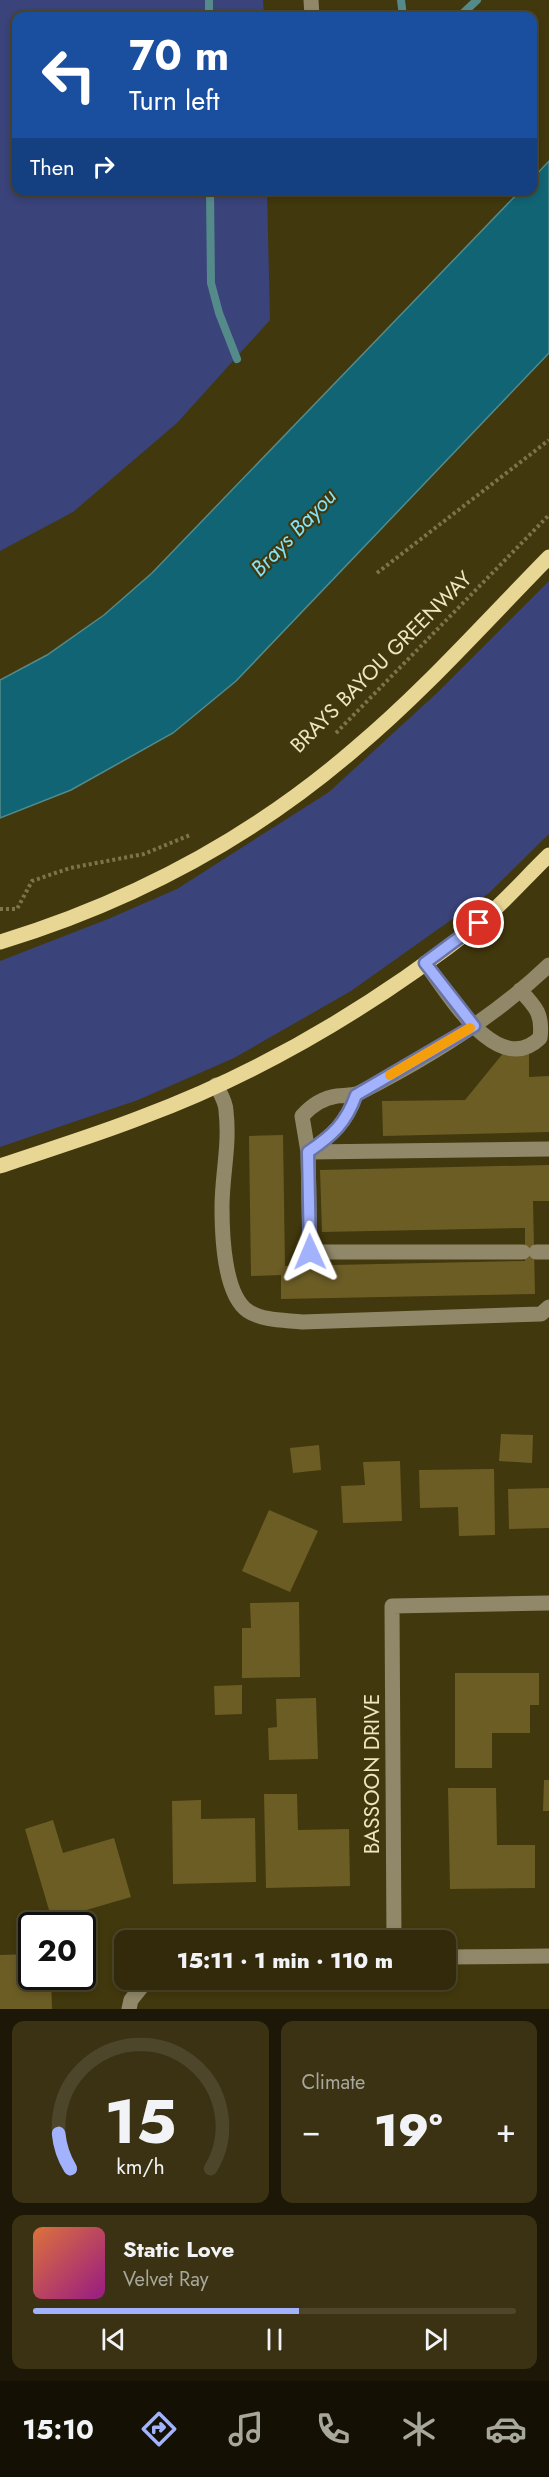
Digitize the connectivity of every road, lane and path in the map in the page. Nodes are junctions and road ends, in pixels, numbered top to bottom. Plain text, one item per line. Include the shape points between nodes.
1 (549, 440) edge
2 (549, 515) edge
3 (549, 557) edge
4 (377, 573) dead end
5 (334, 735) dead end
6 (192, 834) dead end
7 (549, 855) edge
8 (0, 909) edge
9 (0, 942) edge
10 (425, 963) junction
11 (549, 965) edge
12 (520, 990) junction
13 (474, 1026) junction
14 (216, 1085) junction
15 (356, 1095) junction
16 (549, 1149) edge
17 (308, 1152) junction
18 (0, 1166) edge
19 (536, 1252) edge
20 (549, 1307) edge
21 (549, 1603) edge
22 (394, 1930) edge
23 (549, 1956) edge
24 (456, 1957) edge
25 (139, 1990) edge
26 (129, 2009) edge

1 - 4 path
2 - 5 path, BRAYS BAYOU GREENWAY
3 - 9 main road via 421,688 356,748 288,802 167,877 60,924
6 - 8 path via 144,854 70,868 32,881 17,909
7 - 10 main road via 479,923
10 - 13 street
10 - 14 main road via 371,1003
11 - 12 street
12 - 13 street
12 - 13 street via 535,1006 542,1022 540,1038 531,1047 501,1047
13 - 15 street
14 - 18 main road via 144,1117
14 - 20 street via 226,1107 228,1148 222,1206 228,1281 234,1295 249,1311 267,1318 302,1322 541,1314
15 - 17 street via 349,1116
15 - 17 street via 334,1096 312,1105 302,1116
16 - 17 street
17 - 19 street via 310,1252
21 - 22 street, BASSOON DRIVE via 392,1606
23 - 24 street
25 - 26 street

